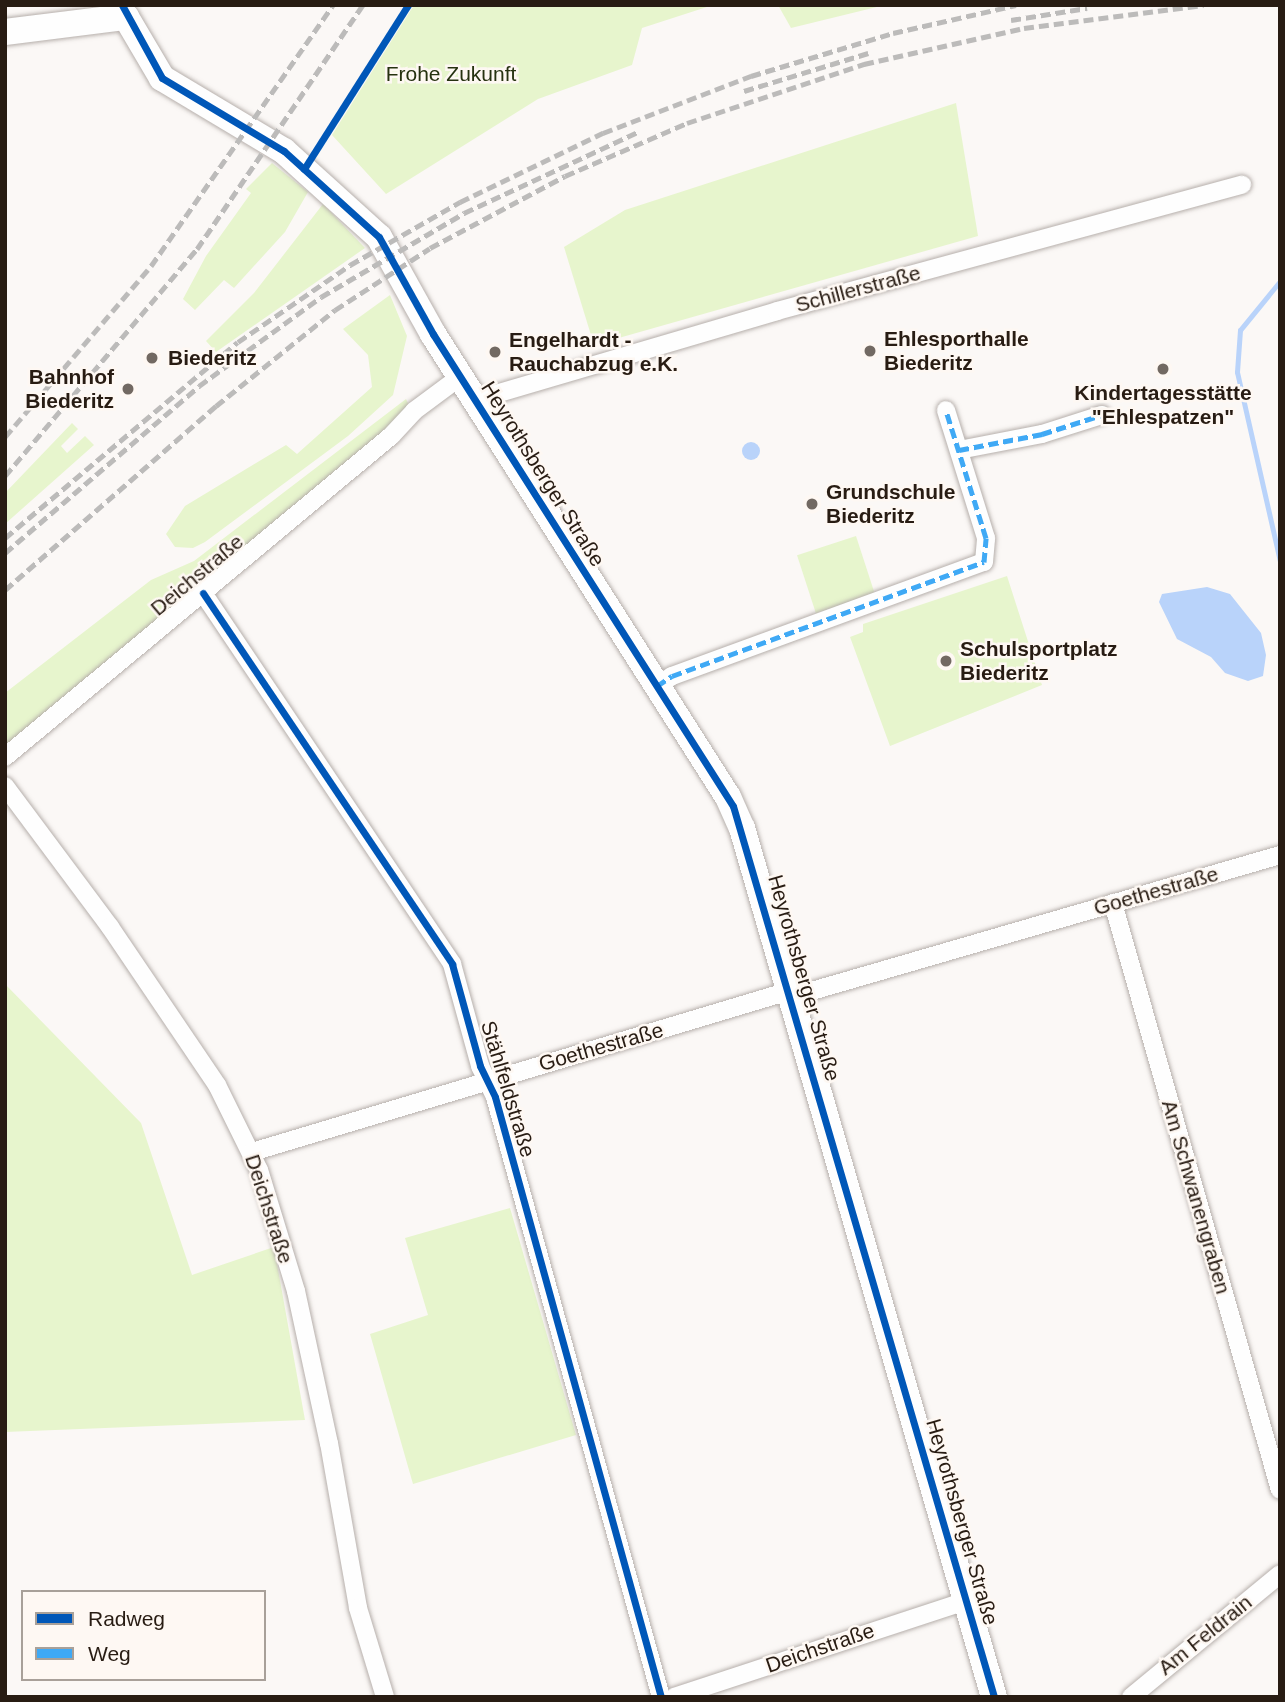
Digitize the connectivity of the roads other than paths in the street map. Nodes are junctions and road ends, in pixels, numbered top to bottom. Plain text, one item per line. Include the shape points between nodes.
1 (124, 11) edge
2 (5, 32) edge
3 (1242, 185) dead end
4 (460, 377) junction
5 (475, 400) junction
6 (946, 410) dead end
7 (1102, 415) dead end
8 (959, 450) junction
9 (203, 593) junction
10 (657, 686) junction
11 (5, 757) edge
12 (5, 786) edge
13 (1280, 855) edge
14 (1113, 903) junction
15 (790, 994) junction
16 (486, 1081) junction
17 (252, 1152) junction
18 (1280, 1490) edge
19 (1280, 1574) edge
20 (966, 1601) junction
21 (385, 1697) edge
22 (661, 1697) edge
23 (674, 1697) edge
24 (994, 1697) edge
25 (1130, 1697) edge

1 - 2 street
1 - 4 street, Heyrothsberger Straße via 162,78 284,151 379,237
3 - 5 street, Schillerstraße via 645,348
4 - 5 street, Heyrothsberger Straße
4 - 9 street, Deichstraße via 414,411 391,436
5 - 10 street, Heyrothsberger Straße
6 - 8 street
7 - 8 street via 1042,434
8 - 10 street via 986,538 984,562 672,676
9 - 11 street, Deichstraße
9 - 16 street, Stählfeldstraße via 452,964
10 - 15 street, Heyrothsberger Straße via 738,817
12 - 17 street, Deichstraße via 110,927 210,1074
13 - 14 street, Goethestraße
14 - 15 street, Goethestraße
14 - 18 street, Am Schwanengraben
15 - 16 street, Goethestraße
15 - 20 street, Heyrothsberger Straße
16 - 17 street, Goethestraße
16 - 22 street, Stählfeldstraße via 495,1097
17 - 21 street, Deichstraße via 296,1291 330,1443 358,1608
19 - 25 street, Am Feldrain
20 - 23 street, Deichstraße
20 - 24 street, Heyrothsberger Straße

